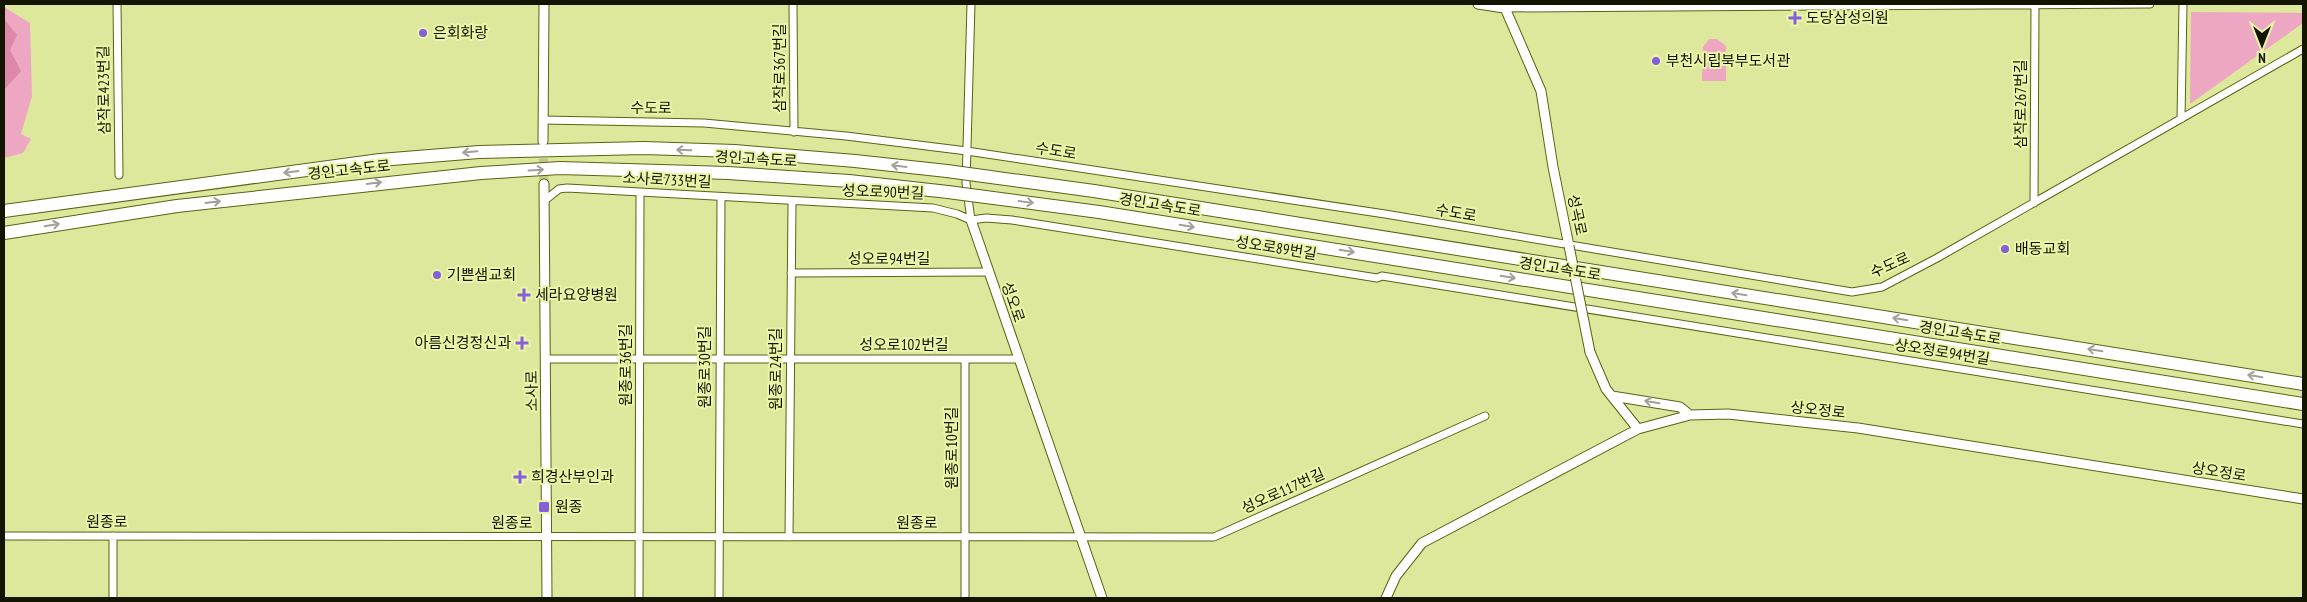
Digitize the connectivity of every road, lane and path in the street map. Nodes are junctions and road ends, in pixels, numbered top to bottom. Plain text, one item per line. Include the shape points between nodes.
1 (117, 4) edge
2 (544, 4) edge
3 (793, 4) edge
4 (972, 4) edge
5 (1478, 4) edge
6 (2035, 4) edge
7 (2150, 4) edge
8 (2183, 4) edge
9 (1501, 6) edge
10 (2303, 49) edge
11 (2181, 119) junction
12 (543, 120) junction
13 (794, 132) junction
14 (543, 141) tunnel mouth
15 (967, 151) junction
16 (119, 175) dead end
17 (544, 184) tunnel mouth
18 (640, 193) junction
19 (721, 198) junction
20 (544, 201) junction
21 (792, 202) junction
22 (2034, 203) junction
23 (4, 212) edge
24 (971, 220) junction
25 (4, 233) edge
26 (1570, 246) junction
27 (988, 272) junction
28 (791, 273) junction
29 (1577, 307) joint
30 (966, 358) junction
31 (1018, 358) junction
32 (545, 359) junction
33 (640, 359) junction
34 (718, 359) junction
35 (790, 359) junction
36 (2303, 384) edge
37 (1612, 396) junction
38 (2303, 404) edge
39 (1690, 415) junction
40 (1485, 416) dead end
41 (2303, 424) edge
42 (1638, 429) junction
43 (2303, 499) edge
44 (4, 536) edge
45 (113, 536) junction
46 (547, 536) junction
47 (639, 536) junction
48 (718, 537) junction
49 (789, 537) junction
50 (965, 537) junction
51 (1080, 537) junction
52 (113, 598) edge
53 (547, 598) edge
54 (639, 598) edge
55 (718, 598) edge
56 (965, 598) edge
57 (1102, 598) edge
58 (1386, 598) edge

1 - 16 street, 삼작로423번길
2 - 12 street
3 - 13 street, 삼작로367번길
4 - 15 street, 성오로
5 - 9 street
6 - 7 street
6 - 9 street
6 - 22 street, 삼작로267번길
8 - 11 street
9 - 26 street, 성곡로 via 1541,91
10 - 11 street, 수도로
11 - 22 street, 수도로
12 - 13 street, 수도로 via 704,123
12 - 14 street
13 - 15 street, 수도로
15 - 24 street, 성오로 via 967,198
15 - 26 street, 수도로 via 1386,214
17 - 20 street, 소사로
18 - 19 street, 소사로733번길
18 - 20 street, 소사로733번길 via 567,188 559,189
18 - 33 street, 원종로36번길
19 - 21 street, 소사로733번길
19 - 34 street, 원종로30번길
20 - 32 street, 소사로
21 - 24 street, 성오로90번길 via 933,208
21 - 28 street, 원종로24번길
22 - 26 street, 수도로 via 1882,287 1852,292
36 -> 23 highway, 경인고속도로, bridge via 1104,192 947,171 735,152 644,148 479,152 380,160
24 - 27 street, 성오로
24 - 29 street, 성오로89번길 via 1012,220
25 -> 38 highway, 경인고속도로, bridge via 177,206 463,174 560,168 849,180 1099,212
26 - 37 street, 성곡로, bridge via 1590,352
27 - 28 street, 성오로94번길
27 - 31 street, 성오로
28 - 35 street, 원종로24번길
29 - 41 street, 상오정로94번길
30 - 31 street, 성오로102번길
30 - 35 street, 성오로102번길
30 - 50 street, 원종로10번길
31 - 51 street, 성오로
32 - 33 street, 성오로102번길
32 - 46 street, 소사로
33 - 34 street, 성오로102번길
33 - 47 street, 원종로36번길
34 - 35 street, 성오로102번길
34 - 48 street, 원종로30번길
35 - 49 street, 원종로24번길
39 -> 37 street via 1680,407
37 - 42 street, 성곡로
39 - 42 street, 상오정로
39 - 43 street, 상오정로 via 1728,414 1858,428
40 - 51 street, 성오로117번길 via 1214,537
42 - 58 street, 상오정로 via 1422,543 1396,576
44 - 45 street, 원종로
45 - 46 street, 원종로
45 - 52 street
46 - 47 street, 원종로
46 - 53 street, 소사로
47 - 48 street, 원종로
47 - 54 street, 원종로36번길
48 - 49 street, 원종로
48 - 55 street, 원종로30번길
49 - 50 street, 원종로
50 - 51 street, 원종로
50 - 56 street, 원종로10번길
51 - 57 street, 성오로

